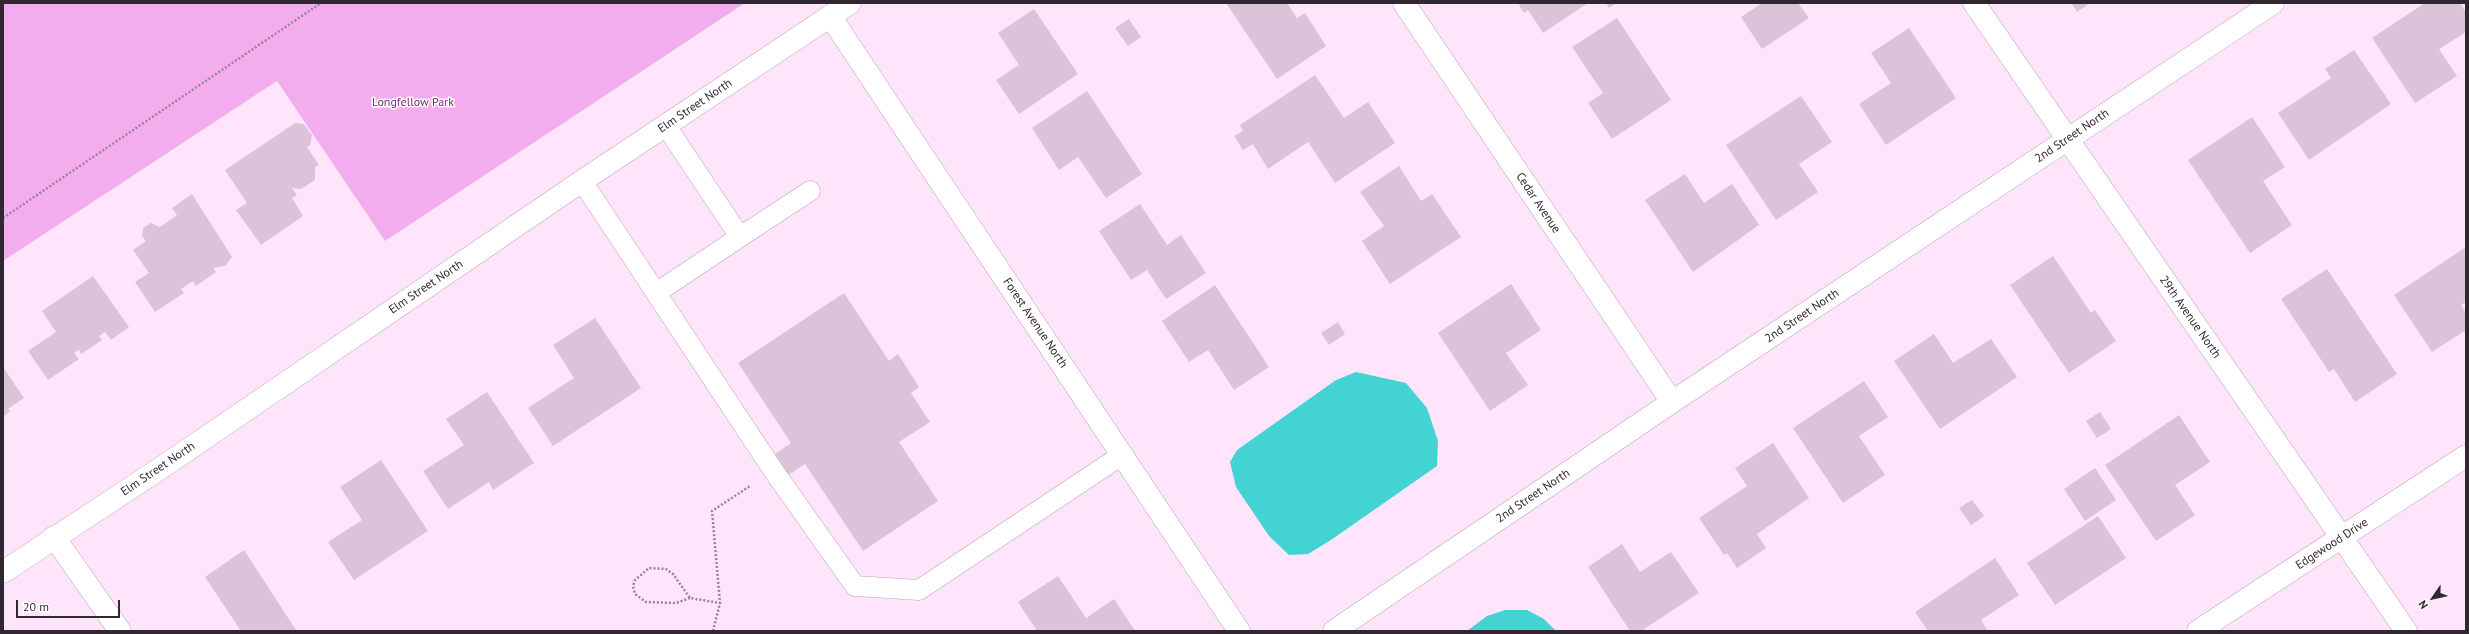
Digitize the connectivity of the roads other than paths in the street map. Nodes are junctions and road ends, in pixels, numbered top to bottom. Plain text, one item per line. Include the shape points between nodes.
1 (850, 3) edge
2 (1404, 3) edge
3 (1974, 3) edge
4 (2273, 3) edge
5 (830, 16) junction
6 (666, 126) junction
7 (2067, 139) junction
8 (582, 181) junction
9 (810, 191) dead end
10 (740, 237) junction
11 (656, 293) junction
12 (1672, 402) junction
13 (1122, 455) junction
14 (2466, 456) edge
15 (54, 537) junction
16 (2342, 537) junction
17 (3, 572) edge
18 (120, 631) edge
19 (1240, 631) edge
20 (1334, 631) edge
21 (2198, 631) edge
22 (2406, 631) edge

1 - 5 street, Elm Street North
2 - 12 street, Cedar Avenue
3 - 7 street, 29th Avenue North
4 - 7 street, 2nd Street North
5 - 6 street, Elm Street North
5 - 13 street, Forest Avenue North
6 - 8 street, Elm Street North
6 - 10 lane
7 - 12 street, 2nd Street North
7 - 16 street, 29th Avenue North
8 - 11 lane
8 - 15 street, Elm Street North via 161,468
9 - 10 lane
10 - 11 lane
11 - 13 lane via 773,470 854,586 919,590
12 - 20 street, 2nd Street North
13 - 19 street, Forest Avenue North
14 - 16 street, Edgewood Drive
15 - 17 street, Elm Street North
15 - 18 street
16 - 21 street, Edgewood Drive
16 - 22 street, 29th Avenue North

